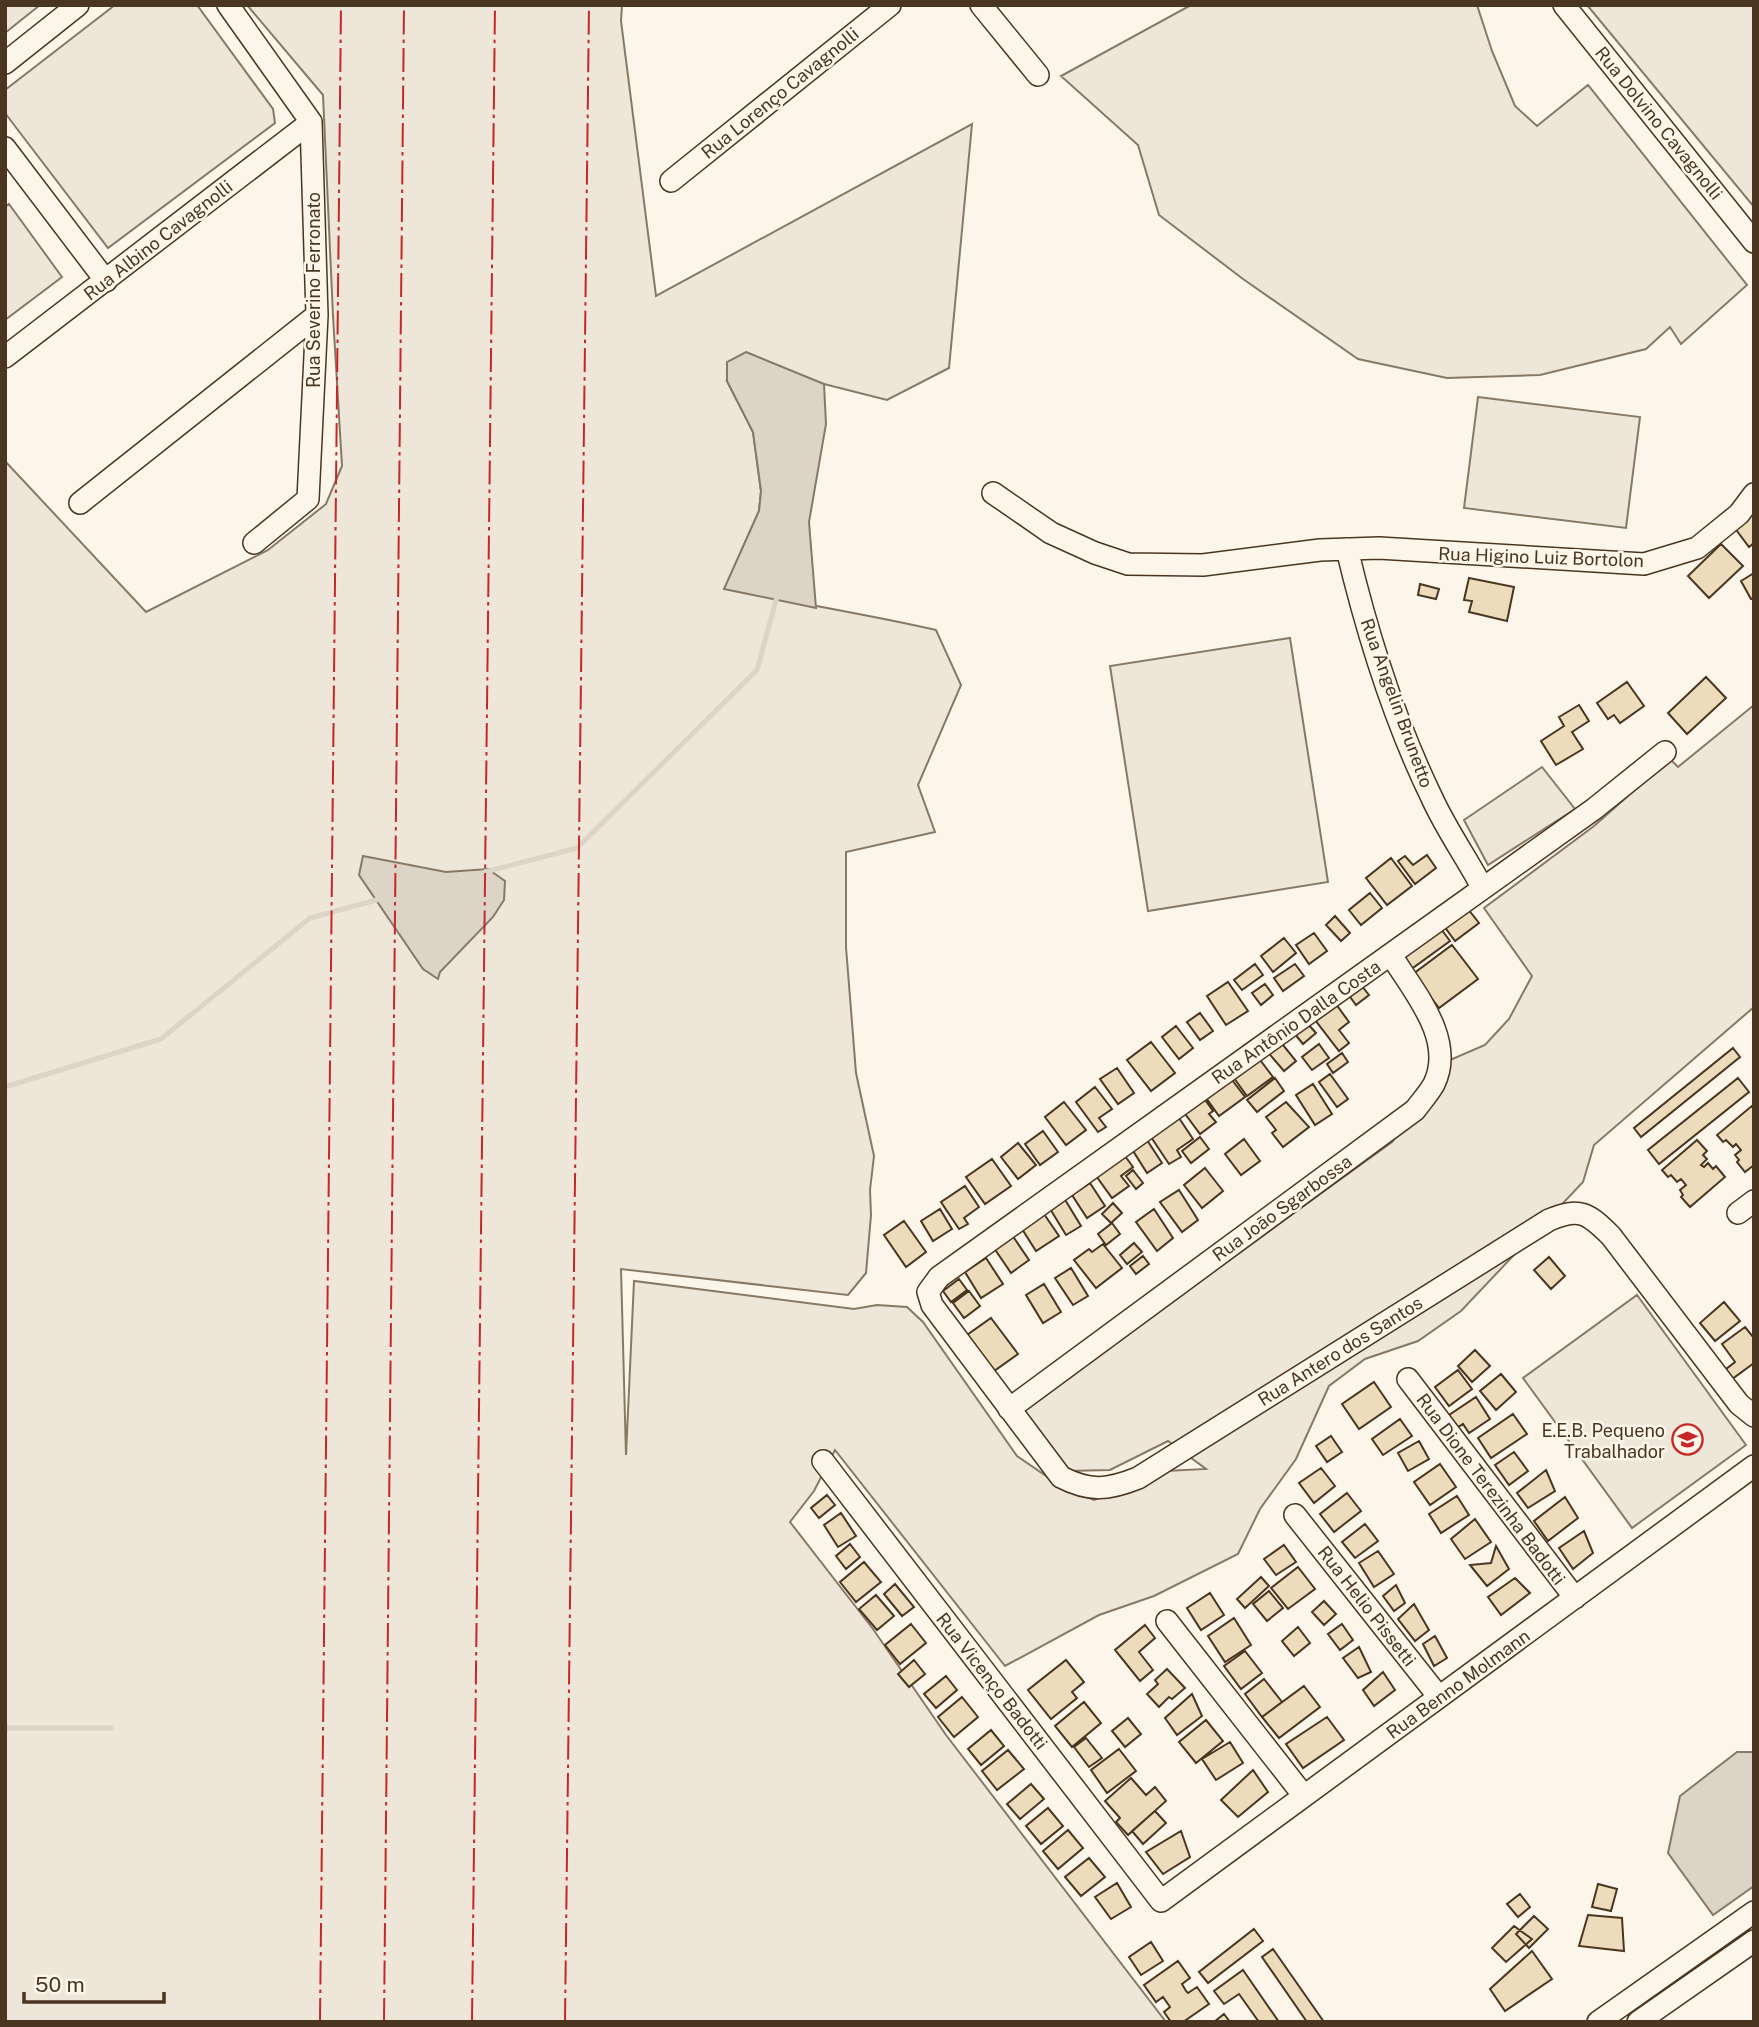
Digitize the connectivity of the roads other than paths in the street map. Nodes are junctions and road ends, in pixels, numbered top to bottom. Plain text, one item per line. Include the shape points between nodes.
1 (78, 5) edge
2 (228, 5) edge
3 (890, 5) edge
4 (981, 5) edge
5 (1564, 5) edge
6 (5, 63) edge
7 (1038, 75) dead end
8 (311, 122) junction
9 (5, 148) edge
10 (671, 181) dead end
11 (1754, 242) edge
12 (106, 281) junction
13 (317, 315) junction
14 (5, 357) edge
15 (993, 493) dead end
16 (1754, 494) edge
17 (80, 503) dead end
18 (254, 543) dead end
19 (1347, 549) junction
20 (1665, 752) dead end
21 (1482, 887) junction
22 (1391, 955) junction
23 (928, 1292) joint
24 (1408, 1379) dead end
25 (1009, 1409) junction
26 (1754, 1416) edge
27 (823, 1461) dead end
28 (1754, 1466) edge
29 (1295, 1515) dead end
30 (1575, 1598) junction
31 (1167, 1621) dead end
32 (1439, 1697) junction
33 (1304, 1796) junction
34 (1161, 1901) joint
35 (1754, 1912) edge
36 (1754, 1941) edge
37 (1693, 1955) junction
38 (1706, 1975) junction
39 (1625, 2015) edge
40 (1598, 2022) edge
41 (1638, 2022) edge

1 - 6 street
2 - 8 street
3 - 10 street, Rua Lorenço Cavagnolli
4 - 7 street
5 - 11 street, Rua Dolvino Cavagnolli
8 - 12 street, Rua Albino Cavagnolli
8 - 13 street, Rua Severino Ferronato
9 - 12 street
12 - 14 street, Rua Albino Cavagnolli
13 - 17 street
13 - 18 street, Rua Severino Ferronato via 307,499
15 - 19 street, Rua Higino Luiz Bortolon via 1051,533 1128,564 1203,565
16 - 19 street, Rua Higino Luiz Bortolon via 1739,514 1697,548 1644,564
19 - 21 street, Rua Angelin Brunetto via 1392,702 1432,799
20 - 21 street, Rua Antônio Dalla Costa via 1594,809
21 - 22 street, Rua Antônio Dalla Costa
22 - 23 street, Rua Antônio Dalla Costa via 939,1277
22 - 25 street, Rua João Sgarbossa via 1437,1035 1440,1061 1434,1083 1415,1111
23 - 25 street, Rua Antero dos Santos via 932,1305
24 - 30 street, Rua Dione Terezinha Badotti
25 - 26 street, Rua Antero dos Santos via 1061,1478 1079,1487 1117,1486 1138,1478 1549,1220 1582,1212 1611,1236 1739,1404
27 - 34 street, Rua Vicenço Badotti
28 - 30 street, Rua Benno Molmann
29 - 32 street, Rua Helio Pissetti
30 - 32 street, Rua Benno Molmann
31 - 33 street
32 - 33 street, Rua Benno Molmann
33 - 34 street, Rua Benno Molmann
35 - 37 street
36 - 38 street
37 - 38 street
37 - 39 street
38 - 41 street
39 - 40 street

